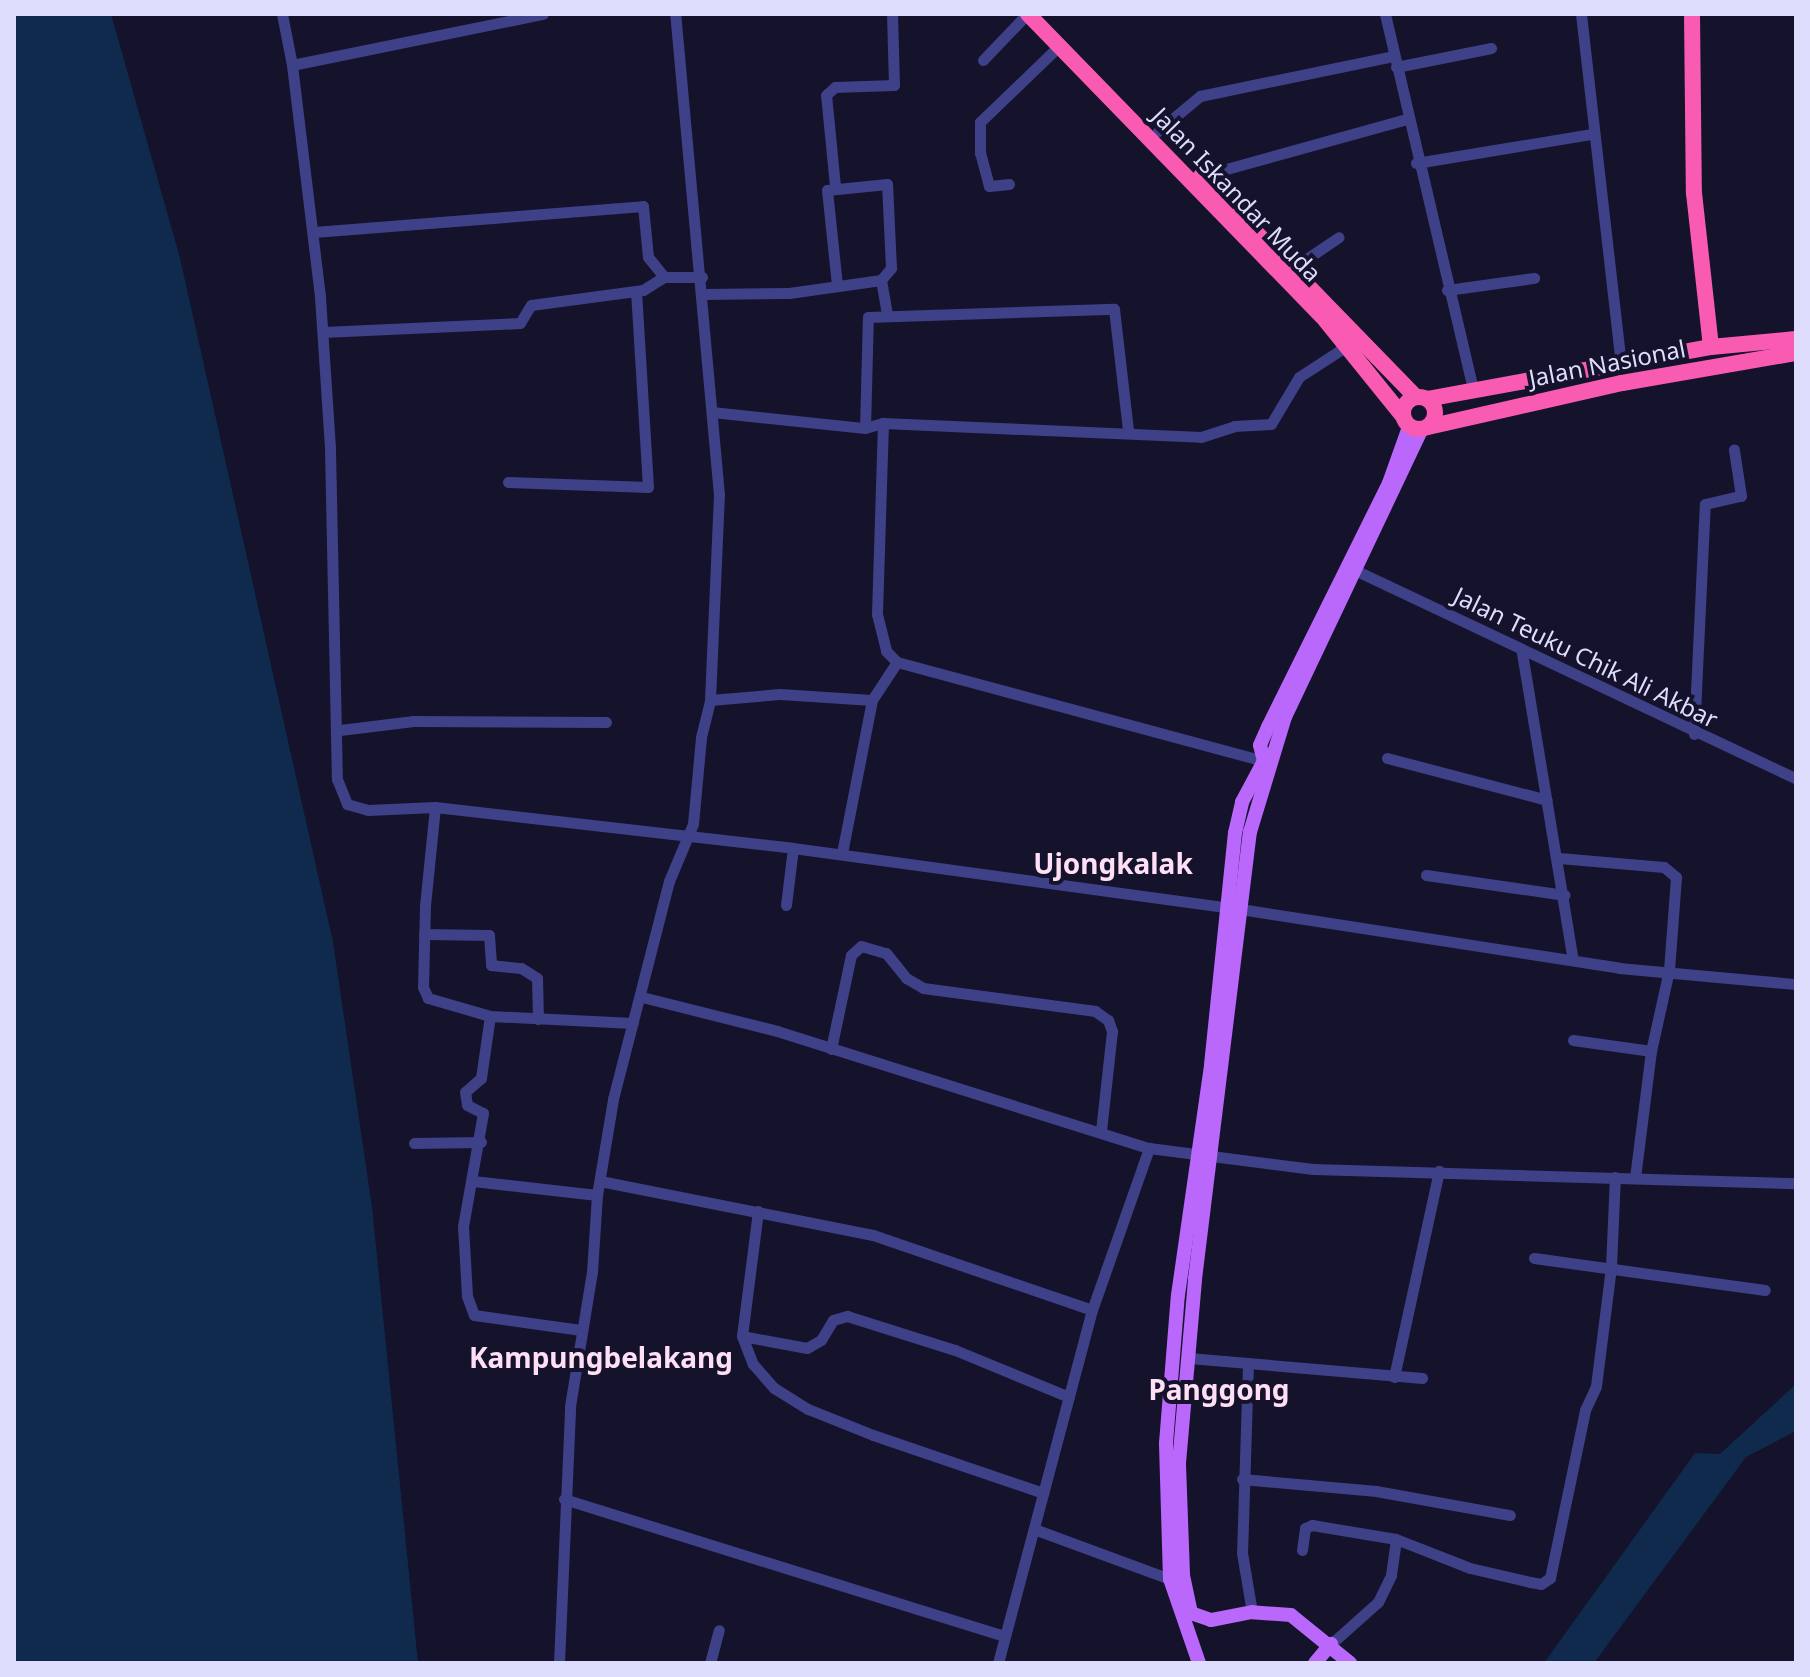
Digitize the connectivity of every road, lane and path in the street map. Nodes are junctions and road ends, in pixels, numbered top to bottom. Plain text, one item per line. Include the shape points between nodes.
1 (282, 14) edge
2 (543, 14) edge
3 (675, 14) edge
4 (892, 14) edge
5 (1027, 14) edge
6 (1044, 14) edge
7 (1385, 14) edge
8 (1581, 14) edge
9 (1692, 14) edge
10 (482, 19) edge
11 (1060, 45) junction
12 (1491, 48) dead end
13 (983, 60) dead end
14 (1394, 62) junction
15 (292, 65) junction
16 (1406, 119) junction
17 (1158, 131) junction
18 (1591, 134) junction
19 (1416, 163) junction
20 (1201, 176) junction
21 (1009, 184) dead end
22 (835, 186) junction
23 (314, 232) junction
24 (1339, 237) dead end
25 (1293, 268) junction
26 (664, 277) junction
27 (702, 277) junction
28 (1534, 278) dead end
29 (881, 280) junction
30 (837, 285) junction
31 (1447, 290) junction
32 (640, 291) junction
33 (703, 294) junction
34 (887, 315) junction
35 (323, 332) junction
36 (1348, 345) junction
37 (1794, 346) edge
38 (1711, 347) junction
39 (1621, 367) junction
40 (1474, 392) junction
41 (1422, 398) junction
42 (712, 412) junction
43 (883, 423) junction
44 (1415, 425) junction
45 (865, 428) junction
46 (1128, 430) junction
47 (1734, 450) dead end
48 (508, 482) dead end
49 (1359, 572) junction
50 (1522, 653) junction
51 (897, 662) junction
52 (710, 700) junction
53 (872, 700) junction
54 (606, 722) dead end
55 (340, 730) junction
56 (1694, 734) junction
57 (1387, 758) dead end
58 (1264, 761) junction
59 (1796, 779) edge
60 (1547, 800) junction
61 (435, 807) junction
62 (688, 837) junction
63 (793, 848) junction
64 (842, 853) junction
65 (1559, 858) junction
66 (1426, 875) dead end
67 (1565, 895) junction
68 (786, 905) dead end
69 (1232, 908) junction
70 (424, 934) junction
71 (1572, 956) junction
72 (1669, 970) junction
73 (1796, 984) edge
74 (642, 997) junction
75 (490, 1016) junction
76 (538, 1019) junction
77 (633, 1023) junction
78 (1573, 1040) dead end
79 (831, 1049) junction
80 (1651, 1051) junction
81 (1101, 1131) junction
82 (481, 1142) junction
83 (414, 1143) dead end
84 (1149, 1148) junction
85 (1206, 1156) junction
86 (1439, 1171) junction
87 (1615, 1177) junction
88 (1635, 1177) junction
89 (473, 1181) junction
90 (600, 1181) junction
91 (1796, 1183) edge
92 (597, 1195) junction
93 (758, 1211) junction
94 (1534, 1258) dead end
95 (1611, 1267) junction
96 (1765, 1290) dead end
97 (1092, 1310) junction
98 (581, 1330) junction
99 (742, 1336) junction
100 (1189, 1358) junction
101 (1248, 1364) junction
102 (1394, 1377) junction
103 (1422, 1378) dead end
104 (1069, 1397) junction
105 (1242, 1479) junction
106 (1043, 1493) junction
107 (564, 1499) junction
108 (1510, 1515) dead end
109 (1034, 1529) junction
110 (1396, 1539) junction
111 (1302, 1550) dead end
112 (1170, 1579) junction
113 (1252, 1612) junction
114 (719, 1630) dead end
115 (1004, 1636) junction
116 (1331, 1644) junction
117 (559, 1663) edge
118 (710, 1663) edge
119 (998, 1663) edge
120 (1199, 1663) edge
121 (1315, 1663) edge
122 (1350, 1663) edge

1 - 15 street
2 - 10 street
3 - 27 street
4 - 22 street via 894,85 835,87 827,93
5 - 11 highway, Jalan Iskandar Muda
5 - 13 street
6 - 17 highway, Jalan Iskandar Muda
7 - 14 street
8 - 18 street
9 - 38 highway via 1694,193
10 - 15 street
11 - 21 street via 980,122 980,153 989,186
11 - 36 highway, Jalan Iskandar Muda
12 - 14 street
14 - 16 street
14 - 17 street via 1200,96
15 - 23 street
16 - 19 street
16 - 20 street
17 - 20 highway, Jalan Iskandar Muda
18 - 19 street
18 - 39 street
19 - 31 street
20 - 25 highway, Jalan Iskandar Muda
22 - 29 street via 887,184 891,268
22 - 30 street via 827,190
23 - 26 street via 643,206 648,257
23 - 35 street
24 - 25 street
25 - 41 highway, Jalan Iskandar Muda
26 - 27 street
26 - 32 street
27 - 33 street
28 - 31 street
29 - 30 street
29 - 34 street
30 - 33 street via 789,293
31 - 40 street
32 - 35 street via 531,305 520,323
32 - 48 street via 648,487
33 - 42 street
34 - 45 street via 875,314 866,323
34 - 46 street via 1114,309
35 - 55 street
36 - 44 highway, Jalan Iskandar Muda
36 - 46 street via 1299,377 1271,424 1234,426 1201,437
37 - 38 highway, Jalan Nasional
37 - 44 highway, Jalan Nasional
38 - 39 highway, Jalan Nasional
39 - 40 highway, Jalan Nasional
40 - 41 highway, Jalan Nasional
41 - 44 highway via 1405,403
41 - 44 highway via 1435,416
42 - 45 street
42 - 52 street via 719,495
43 - 45 street
43 - 46 street
43 - 51 street via 877,614 886,651
44 - 49 main road
44 - 58 main road via 1268,727 1260,745
47 - 56 street via 1741,496 1705,504
49 - 50 street, Jalan Teuku Chik Ali Akbar
49 - 69 main road via 1274,745
50 - 56 street, Jalan Teuku Chik Ali Akbar
50 - 60 street
51 - 53 street
51 - 58 street
52 - 53 street via 780,694
52 - 62 street
53 - 64 street
54 - 55 street via 443,720
55 - 61 street via 337,779 347,804 368,810
56 - 59 street, Jalan Teuku Chik Ali Akbar
57 - 60 street
58 - 69 main road via 1238,819
60 - 65 street
61 - 62 street
61 - 70 street
62 - 63 street
62 - 74 street via 669,881
63 - 64 street
63 - 68 street
64 - 69 street
65 - 67 street
65 - 72 street via 1616,860 1673,872
66 - 67 street
67 - 71 street
69 - 71 street
69 - 85 main road
70 - 75 street via 423,987 428,998
70 - 76 street via 490,936 491,965 521,968 537,978
71 - 72 street via 1619,968
72 - 73 street
72 - 80 street
74 - 77 street
74 - 79 street
75 - 76 street
75 - 82 street via 481,1078 465,1092 467,1105 483,1112
76 - 77 street
77 - 90 street
78 - 80 street
79 - 81 street
79 - 81 street via 849,961 861,946 886,953 906,978 923,988 1095,1011 1108,1020 1112,1031
80 - 88 street
81 - 84 street
82 - 83 street
82 - 89 street
84 - 85 street
84 - 97 street
85 - 86 street via 1313,1169
85 - 100 main road
85 - 112 main road via 1170,1378
86 - 87 street
86 - 102 street
87 - 88 street
87 - 95 street
88 - 91 street
89 - 92 street
89 - 98 street via 463,1226 467,1296 474,1315
90 - 92 street
90 - 93 street
92 - 98 street
93 - 97 street via 873,1235
93 - 99 street
94 - 95 street
95 - 96 street
95 - 110 street via 1596,1386 1585,1410 1550,1578 1536,1583 1470,1568
97 - 104 street
98 - 107 street
99 - 104 street via 807,1348 821,1340 833,1320 847,1316 966,1354
99 - 106 street via 753,1364 792,1401
100 - 101 street
100 - 113 main road via 1179,1463 1186,1604 1204,1620
101 - 102 street
101 - 105 street
102 - 103 street
104 - 106 street
105 - 108 street via 1376,1491
105 - 113 street via 1242,1553
106 - 109 street
107 - 115 street
107 - 117 street via 566,1588
109 - 112 street
109 - 115 street
110 - 111 street via 1309,1525
110 - 116 street via 1391,1575 1378,1602
112 - 120 main road
113 - 116 main road via 1291,1615
114 - 118 street
115 - 119 street
116 - 121 main road
116 - 122 main road

